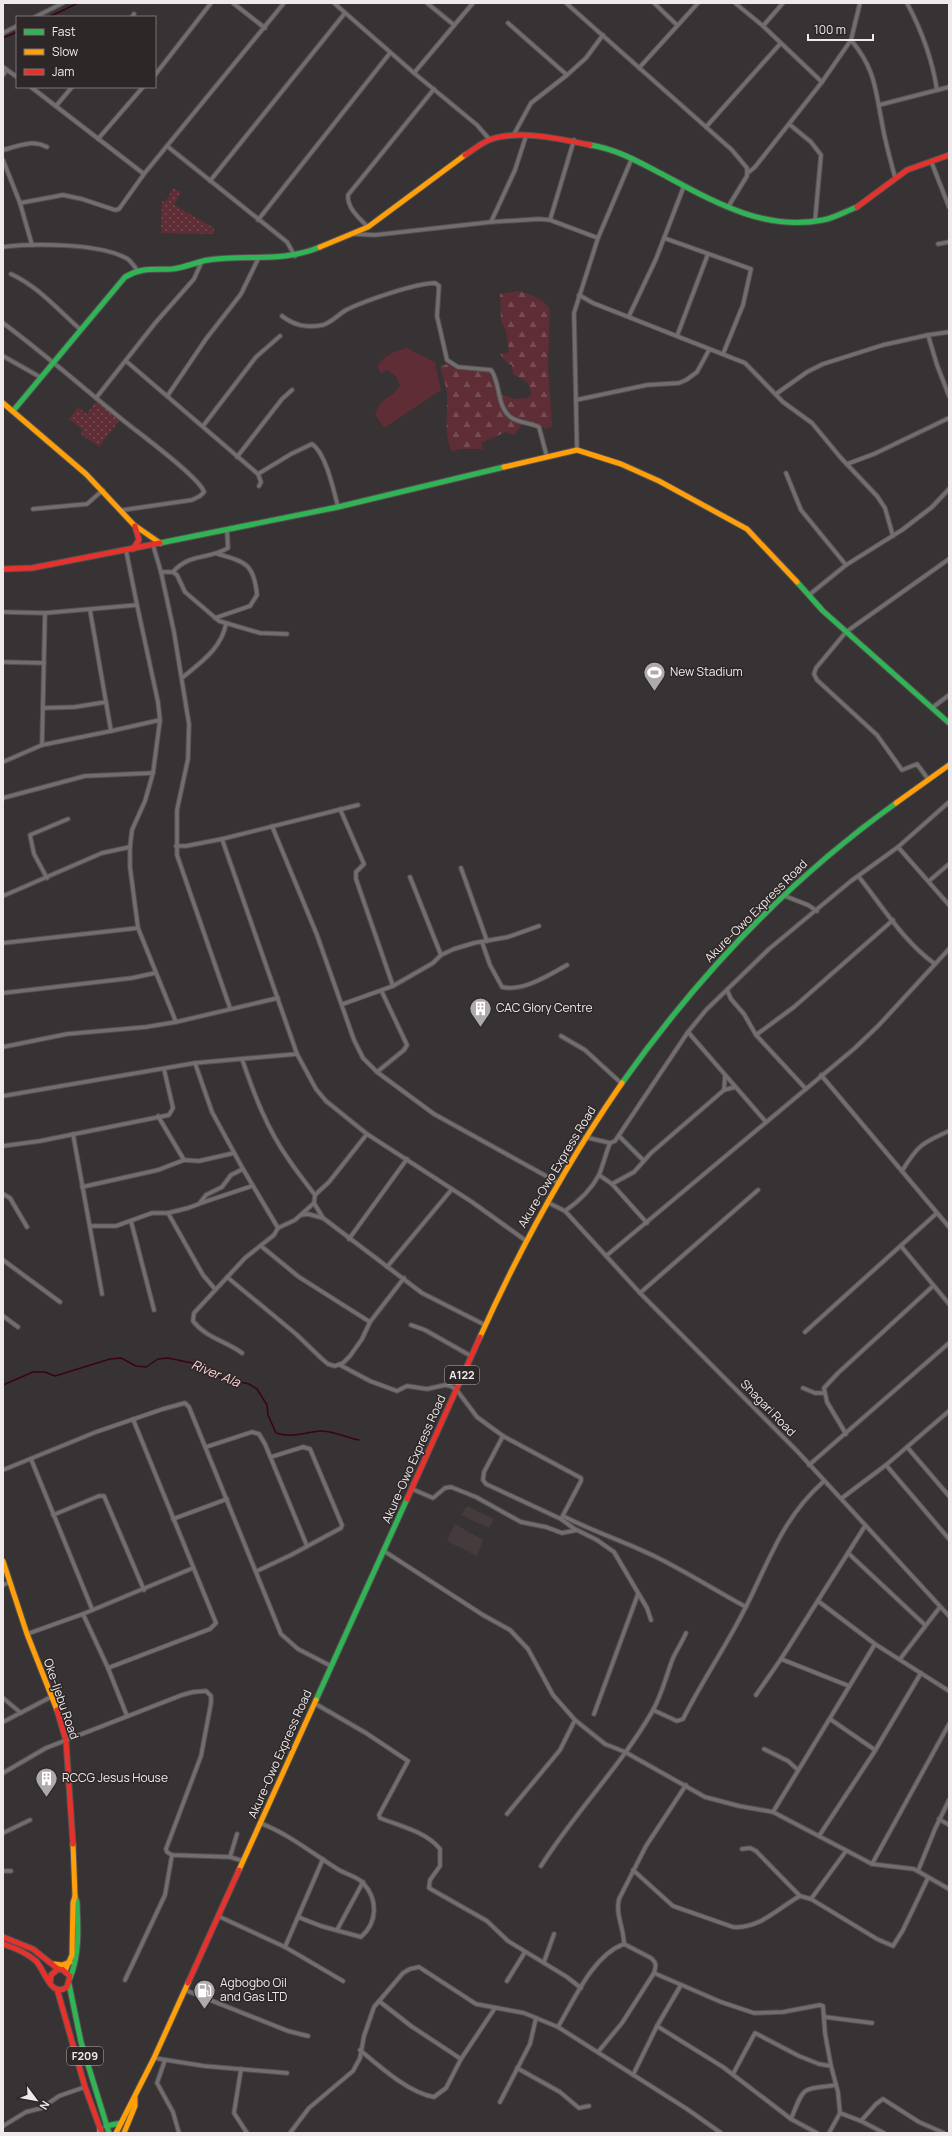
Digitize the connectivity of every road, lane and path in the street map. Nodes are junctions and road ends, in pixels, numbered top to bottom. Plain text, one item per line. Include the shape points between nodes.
1 (211, 3) edge
2 (233, 3) edge
3 (284, 3) edge
4 (334, 3) edge
5 (427, 3) edge
6 (473, 3) edge
7 (566, 3) edge
8 (654, 3) edge
9 (698, 3) edge
10 (734, 3) edge
11 (783, 3) edge
12 (860, 3) edge
13 (907, 3) edge
14 (60, 4) edge
15 (345, 13) junction
16 (37, 16) edge
17 (508, 23) dead end
18 (454, 25) junction
19 (677, 25) junction
20 (16, 26) edge
21 (763, 26) junction
22 (265, 28) junction
23 (3, 33) edge
24 (603, 35) junction
25 (851, 40) junction
26 (780, 44) junction
27 (390, 53) junction
28 (3, 67) edge
29 (639, 68) junction
30 (7, 70) junction
31 (157, 70) edge
32 (414, 73) junction
33 (3, 74) edge
34 (567, 75) junction
35 (16, 76) edge
36 (822, 82) junction
37 (32, 88) edge
38 (71, 88) edge
39 (142, 88) edge
40 (949, 88) edge
41 (434, 89) junction
42 (937, 90) junction
43 (879, 105) junction
44 (56, 106) junction
45 (789, 124) junction
46 (706, 127) junction
47 (513, 136) junction
48 (526, 136) junction
49 (98, 139) junction
50 (490, 140) junction
51 (574, 140) junction
52 (167, 146) junction
53 (47, 147) dead end
54 (3, 150) edge
55 (949, 156) edge
56 (632, 158) junction
57 (3, 160) edge
58 (930, 161) junction
59 (749, 172) junction
60 (144, 174) junction
61 (895, 177) junction
62 (210, 181) junction
63 (684, 186) junction
64 (20, 203) junction
65 (949, 206) edge
66 (728, 207) junction
67 (258, 220) junction
68 (550, 220) junction
69 (815, 221) junction
70 (492, 222) junction
71 (368, 227) junction
72 (353, 234) junction
73 (598, 238) junction
74 (664, 238) junction
75 (949, 242) edge
76 (938, 244) dead end
77 (32, 245) junction
78 (3, 248) edge
79 (708, 254) junction
80 (295, 256) junction
81 (260, 257) junction
82 (202, 261) junction
83 (137, 270) junction
84 (11, 274) dead end
85 (579, 295) junction
86 (282, 316) dead end
87 (629, 316) junction
88 (3, 322) edge
89 (81, 330) junction
90 (949, 332) edge
91 (928, 335) junction
92 (280, 336) dead end
93 (677, 336) junction
94 (709, 350) junction
95 (723, 354) junction
96 (3, 356) edge
97 (126, 361) junction
98 (54, 362) junction
99 (40, 377) junction
100 (292, 390) dead end
101 (776, 394) junction
102 (168, 395) junction
103 (949, 396) edge
104 (96, 398) junction
105 (576, 400) junction
106 (3, 404) edge
107 (13, 412) junction
108 (949, 418) edge
109 (203, 426) junction
110 (577, 450) junction
111 (237, 457) junction
112 (547, 457) junction
113 (847, 464) junction
114 (786, 473) dead end
115 (258, 474) junction
116 (259, 486) dead end
117 (949, 489) edge
118 (102, 490) junction
119 (338, 507) junction
120 (33, 509) dead end
121 (123, 510) junction
122 (134, 525) junction
123 (227, 530) junction
124 (893, 536) junction
125 (160, 544) junction
126 (153, 545) junction
127 (133, 549) junction
128 (126, 550) junction
129 (218, 554) junction
130 (949, 559) edge
131 (846, 565) junction
132 (3, 569) edge
133 (161, 572) junction
134 (173, 572) junction
135 (808, 595) junction
136 (137, 605) junction
137 (90, 610) junction
138 (3, 612) edge
139 (45, 613) junction
140 (216, 618) junction
141 (226, 624) junction
142 (846, 632) junction
143 (287, 634) dead end
144 (3, 662) edge
145 (44, 663) junction
146 (182, 678) junction
147 (949, 695) edge
148 (106, 702) junction
149 (43, 708) junction
150 (932, 708) junction
151 (160, 720) junction
152 (949, 724) edge
153 (111, 731) junction
154 (42, 745) junction
155 (3, 762) edge
156 (949, 765) edge
157 (153, 773) junction
158 (928, 779) junction
159 (3, 798) edge
160 (949, 802) edge
161 (358, 805) dead end
162 (340, 809) junction
163 (68, 818) dead end
164 (272, 826) junction
165 (222, 839) junction
166 (176, 846) junction
167 (130, 847) junction
168 (898, 847) junction
169 (949, 864) edge
170 (461, 868) dead end
171 (410, 877) dead end
172 (859, 877) junction
173 (47, 878) junction
174 (929, 881) junction
175 (3, 896) edge
176 (783, 896) junction
177 (949, 905) edge
178 (816, 911) junction
179 (893, 920) junction
180 (539, 926) dead end
181 (138, 928) junction
182 (487, 941) junction
183 (482, 942) junction
184 (3, 943) edge
185 (949, 949) edge
186 (441, 955) junction
187 (935, 964) junction
188 (567, 965) dead end
189 (155, 973) junction
190 (393, 986) junction
191 (727, 990) junction
192 (382, 992) junction
193 (3, 993) edge
194 (278, 998) junction
195 (343, 1004) junction
196 (230, 1008) junction
197 (176, 1022) junction
198 (688, 1032) junction
199 (756, 1035) junction
200 (561, 1036) dead end
201 (3, 1047) edge
202 (297, 1054) junction
203 (242, 1059) junction
204 (195, 1063) junction
205 (164, 1069) junction
206 (377, 1072) junction
207 (821, 1075) junction
208 (726, 1076) junction
209 (621, 1083) junction
210 (736, 1087) junction
211 (806, 1089) junction
212 (724, 1090) junction
213 (3, 1096) edge
214 (158, 1116) junction
215 (766, 1122) junction
216 (949, 1131) edge
217 (73, 1134) junction
218 (367, 1134) junction
219 (584, 1136) junction
220 (619, 1136) junction
221 (610, 1143) junction
222 (3, 1146) edge
223 (234, 1153) junction
224 (407, 1159) junction
225 (184, 1160) junction
226 (643, 1160) junction
227 (243, 1169) junction
228 (902, 1171) junction
229 (599, 1174) junction
230 (557, 1182) junction
231 (612, 1184) junction
232 (252, 1186) junction
233 (82, 1187) junction
234 (452, 1189) junction
235 (758, 1190) dead end
236 (3, 1194) edge
237 (315, 1195) junction
238 (547, 1202) junction
239 (201, 1203) junction
240 (314, 1203) junction
241 (565, 1211) junction
242 (937, 1212) junction
243 (168, 1213) junction
244 (300, 1215) junction
245 (323, 1218) junction
246 (131, 1221) junction
247 (647, 1223) junction
248 (27, 1226) dead end
249 (90, 1226) junction
250 (949, 1227) edge
251 (278, 1228) junction
252 (349, 1239) junction
253 (526, 1240) junction
254 (261, 1246) junction
255 (900, 1246) junction
256 (606, 1256) junction
257 (3, 1260) edge
258 (387, 1267) junction
259 (227, 1277) junction
260 (404, 1278) junction
261 (933, 1286) junction
262 (215, 1289) junction
263 (640, 1293) junction
264 (102, 1294) dead end
265 (60, 1302) dead end
266 (949, 1304) edge
267 (154, 1310) dead end
268 (3, 1316) edge
269 (370, 1322) junction
270 (411, 1325) dead end
271 (486, 1325) junction
272 (18, 1327) dead end
273 (806, 1332) dead end
274 (949, 1343) edge
275 (242, 1353) dead end
276 (471, 1356) junction
277 (340, 1365) junction
278 (803, 1388) dead end
279 (456, 1389) junction
280 (824, 1393) junction
281 (949, 1411) edge
282 (133, 1419) junction
283 (846, 1434) junction
284 (502, 1436) junction
285 (206, 1447) junction
286 (907, 1447) junction
287 (270, 1458) junction
288 (31, 1459) junction
289 (886, 1464) junction
290 (809, 1465) junction
291 (3, 1470) edge
292 (824, 1481) junction
293 (412, 1489) junction
294 (949, 1495) edge
295 (842, 1498) junction
296 (227, 1499) junction
297 (53, 1515) junction
298 (562, 1517) junction
299 (173, 1519) junction
300 (865, 1526) junction
301 (577, 1530) junction
302 (949, 1539) edge
303 (307, 1546) junction
304 (384, 1551) junction
305 (848, 1553) junction
306 (3, 1561) edge
307 (193, 1568) junction
308 (257, 1571) junction
309 (10, 1582) junction
310 (3, 1585) edge
311 (144, 1590) junction
312 (638, 1594) junction
313 (818, 1601) junction
314 (940, 1606) junction
315 (746, 1607) junction
316 (92, 1609) junction
317 (83, 1614) junction
318 (949, 1616) edge
319 (651, 1620) dead end
320 (925, 1625) junction
321 (27, 1634) junction
322 (686, 1634) dead end
323 (875, 1644) junction
324 (781, 1659) junction
325 (900, 1659) junction
326 (331, 1666) junction
327 (108, 1668) junction
328 (921, 1673) junction
329 (849, 1686) junction
330 (949, 1691) edge
331 (756, 1695) dead end
332 (51, 1697) junction
333 (3, 1698) edge
334 (314, 1703) junction
335 (653, 1710) junction
336 (21, 1712) junction
337 (594, 1714) dead end
338 (127, 1716) junction
339 (830, 1719) junction
340 (574, 1720) junction
341 (3, 1722) edge
342 (949, 1724) edge
343 (66, 1742) junction
344 (764, 1749) dead end
345 (875, 1750) junction
346 (625, 1752) junction
347 (798, 1770) junction
348 (3, 1773) edge
349 (686, 1785) junction
350 (949, 1800) edge
351 (773, 1812) junction
352 (507, 1814) dead end
353 (939, 1819) junction
354 (30, 1820) dead end
355 (260, 1823) junction
356 (949, 1824) edge
357 (3, 1832) edge
358 (237, 1834) dead end
359 (819, 1836) junction
360 (742, 1849) dead end
361 (846, 1851) junction
362 (172, 1855) junction
363 (230, 1858) junction
364 (323, 1858) junction
365 (243, 1861) junction
366 (872, 1864) junction
367 (541, 1866) dead end
368 (633, 1870) junction
369 (3, 1871) edge
370 (11, 1871) dead end
371 (918, 1871) junction
372 (928, 1878) junction
373 (362, 1882) junction
374 (949, 1889) edge
375 (75, 1896) junction
376 (800, 1896) junction
377 (811, 1899) junction
378 (218, 1915) junction
379 (298, 1918) junction
380 (337, 1930) junction
381 (554, 1934) dead end
382 (3, 1937) edge
383 (3, 1944) edge
384 (624, 1944) junction
385 (285, 1947) junction
386 (525, 1952) junction
387 (70, 1962) junction
388 (544, 1962) junction
389 (54, 1964) junction
390 (58, 1969) junction
391 (65, 1970) junction
392 (654, 1973) junction
393 (125, 1980) dead end
394 (70, 1981) junction
395 (343, 1981) dead end
396 (508, 1981) dead end
397 (50, 1983) junction
398 (681, 1985) junction
399 (581, 1988) junction
400 (57, 1989) junction
401 (185, 1990) junction
402 (379, 2001) junction
403 (495, 2008) junction
404 (825, 2017) junction
405 (536, 2018) junction
406 (872, 2023) dead end
407 (657, 2026) junction
408 (558, 2027) junction
409 (308, 2036) dead end
410 (360, 2050) junction
411 (598, 2052) junction
412 (154, 2058) junction
413 (461, 2059) junction
414 (165, 2060) junction
415 (831, 2066) junction
416 (517, 2068) junction
417 (241, 2069) junction
418 (287, 2073) dead end
419 (733, 2074) junction
420 (633, 2075) junction
421 (836, 2085) junction
422 (85, 2087) junction
423 (135, 2098) junction
424 (500, 2102) dead end
425 (589, 2106) dead end
426 (840, 2113) junction
427 (791, 2119) junction
428 (861, 2121) junction
429 (121, 2123) junction
430 (3, 2126) edge
431 (106, 2126) junction
432 (100, 2131) edge
433 (109, 2133) edge
434 (116, 2133) edge
435 (124, 2133) edge
436 (179, 2133) edge
437 (247, 2133) edge
438 (290, 2133) edge
439 (721, 2133) edge
440 (817, 2133) edge
441 (829, 2133) edge
442 (884, 2133) edge
443 (944, 2133) edge

1 - 31 street
2 - 22 street
3 - 22 street
4 - 15 street
5 - 18 street
6 - 18 street
7 - 24 street
8 - 19 street
9 - 19 street
10 - 21 street
11 - 21 street
12 - 25 street
13 - 42 street via 923,33 933,64
14 - 16 street
15 - 27 street
15 - 62 street
17 - 34 street
18 - 32 street
19 - 29 street
20 - 23 street
21 - 26 street
22 - 52 street
24 - 29 street
24 - 34 street via 586,58
25 - 36 street
25 - 43 street via 867,63 874,79
26 - 36 street
26 - 46 street
27 - 32 street
27 - 67 street
28 - 30 street
29 - 46 street
30 - 33 street
30 - 35 street
32 - 41 street
34 - 47 street via 531,103
36 - 45 street
37 - 44 street
38 - 44 street
39 - 49 street
40 - 42 street
41 - 50 street via 477,125
41 - 71 street via 348,195 354,212
42 - 43 street
43 - 61 street
44 - 49 street
45 - 59 street
45 - 69 street via 811,142 821,155
46 - 59 street via 732,150
47 - 48 main road
47 - 50 main road
48 - 51 main road
48 - 70 street via 515,170
49 - 60 street
50 - 71 main road via 466,154
51 - 56 main road via 608,148
51 - 68 street
52 - 60 street
52 - 62 street
53 - 54 street via 33,142
55 - 58 main road
56 - 63 main road
56 - 73 street
57 - 64 street
58 - 61 main road
58 - 65 street
59 - 66 street
60 - 64 street via 131,194 115,210 63,195
61 - 69 main road via 860,205 836,216
62 - 67 street
63 - 66 main road
63 - 74 street
64 - 77 street
66 - 69 main road via 763,220
67 - 80 street via 286,242
68 - 70 street
68 - 73 street
70 - 72 street via 375,235
71 - 72 main road
72 - 80 main road
73 - 85 street
74 - 79 street
74 - 87 street
75 - 76 street
77 - 78 street
77 - 83 street via 52,244 111,253 128,260
79 - 93 street
79 - 95 street via 749,267 751,271 738,319
80 - 81 main road
81 - 82 main road
81 - 102 street via 242,294 206,339
82 - 83 main road via 174,269
82 - 97 street via 194,279
83 - 89 main road via 125,277
84 - 89 street via 37,289
85 - 87 street
85 - 105 street via 574,313
86 - 112 street via 296,325 324,324 363,303 435,283 439,286 437,316 447,360 458,367 491,370 507,413 512,418 539,427
87 - 93 street
88 - 98 street
89 - 98 main road
90 - 91 street
91 - 101 street via 883,345 823,364 806,372
91 - 103 street
92 - 109 street via 256,357
93 - 94 street
94 - 95 street
94 - 105 street via 697,372 679,383 641,386
95 - 101 street via 745,363
96 - 99 street
97 - 102 street
97 - 104 street
98 - 99 main road
98 - 104 street
99 - 107 main road
100 - 111 street via 282,399
101 - 113 street via 812,423
102 - 109 street
104 - 121 street via 186,473 204,492 192,500
105 - 110 street
106 - 107 main road
107 - 118 main road
108 - 113 street
109 - 111 street
110 - 112 main road
110 - 135 main road via 609,460 659,482 747,529
111 - 115 street
112 - 119 main road
113 - 124 street via 882,503
114 - 131 street via 800,510
115 - 116 street via 261,482
115 - 119 street via 312,444 316,446 324,461
117 - 124 street via 922,515
118 - 120 street via 87,504
118 - 121 main road
119 - 123 main road
121 - 122 main road
122 - 125 main road
122 - 127 main road via 139,540
123 - 125 main road
123 - 129 street via 229,546
124 - 131 street
125 - 126 main road
126 - 127 main road
126 - 133 street
127 - 128 main road
128 - 132 main road via 49,566
128 - 136 street
129 - 134 street via 189,559
129 - 140 street via 247,564 252,572 257,595 250,606
130 - 142 street
131 - 135 street
133 - 134 street
133 - 146 street
134 - 140 street via 180,578 185,592
135 - 142 main road
136 - 137 street
136 - 151 street
137 - 139 street
137 - 148 street
138 - 139 street
139 - 145 street
140 - 141 street
141 - 143 street via 260,633
141 - 146 street via 216,648
142 - 150 main road
142 - 158 street via 816,668 815,676 877,735 902,770 917,764
144 - 145 street
145 - 149 street
146 - 166 street via 190,742 177,810
147 - 150 street
148 - 149 street
148 - 153 street
149 - 154 street
150 - 152 main road
151 - 153 street
151 - 157 street
153 - 154 street
154 - 155 street
156 - 158 main road, Akure-Owo Express Road / A122
157 - 159 street via 85,776
157 - 167 street via 145,801 134,823
158 - 176 main road, Akure-Owo Express Road / A122 via 861,828
160 - 168 street
161 - 162 street
162 - 164 street
162 - 190 street via 364,864 356,872 356,879
163 - 173 street via 30,835 34,854
164 - 165 street
164 - 195 street
165 - 166 street
165 - 194 street
166 - 196 street
167 - 173 street via 102,853
167 - 181 street
168 - 172 street
168 - 174 street
169 - 174 street
170 - 182 street
171 - 186 street
172 - 178 street
172 - 179 street
173 - 175 street
174 - 177 street
176 - 178 street via 808,905
176 - 209 main road, Akure-Owo Express Road / A122 via 745,933 683,1002
178 - 191 street via 769,949
179 - 187 street via 926,958
179 - 199 street via 794,1008
180 - 182 street
181 - 184 street
181 - 189 street
182 - 183 street
183 - 186 street via 464,945
183 - 188 street via 490,965 502,987 514,988 528,984
185 - 187 street
186 - 190 street via 433,963
187 - 207 street via 880,1026
189 - 193 street
189 - 197 street
190 - 192 street
191 - 198 street
191 - 199 street
192 - 195 street
192 - 206 street via 407,1045
194 - 196 street
194 - 202 street
195 - 206 street via 358,1051
196 - 197 street
197 - 201 street via 67,1034
198 - 208 street
198 - 220 street
199 - 211 street
200 - 209 street via 585,1050
202 - 203 street
202 - 218 street via 316,1089 326,1101
203 - 204 street
203 - 237 street via 254,1096 271,1130
204 - 205 street
204 - 223 street via 208,1103
205 - 213 street
205 - 214 street via 174,1108 169,1115
206 - 230 street via 434,1114
207 - 211 street
207 - 228 street
208 - 210 street
208 - 212 street
209 - 219 main road, Akure-Owo Express Road / A122
210 - 212 street
210 - 215 street
211 - 215 street
212 - 226 street
214 - 217 street
214 - 225 street
215 - 247 street
216 - 228 street via 919,1146
217 - 222 street
217 - 233 street
218 - 224 street
218 - 237 street via 329,1182
219 - 221 street
219 - 230 main road, Akure-Owo Express Road / A122
220 - 221 street
220 - 226 street
221 - 229 street
223 - 225 street via 199,1161
223 - 227 street
224 - 234 street
224 - 252 street
225 - 233 street via 158,1170
226 - 231 street via 634,1172
227 - 232 street
227 - 239 street via 231,1175 222,1187 206,1195
228 - 242 street
229 - 231 street
229 - 241 street via 587,1192
230 - 238 main road, Akure-Owo Express Road / A122
231 - 247 street
232 - 239 street
232 - 251 street
233 - 249 street
234 - 253 street
234 - 258 street
235 - 263 street
236 - 248 street via 10,1198
237 - 240 street
238 - 241 street
238 - 253 main road, Akure-Owo Express Road / A122
239 - 243 street
240 - 244 street
240 - 245 street
241 - 256 street, Shagari Road
242 - 250 street
242 - 255 street
243 - 246 street via 152,1212
243 - 262 street via 203,1275
244 - 245 street via 308,1214
244 - 251 street via 291,1223
245 - 252 street
246 - 249 street via 116,1226
246 - 267 street
247 - 256 street
249 - 264 street
251 - 254 street
252 - 258 street
253 - 271 main road, Akure-Owo Express Road / A122
254 - 259 street
254 - 269 street via 299,1277
255 - 261 street
255 - 273 street
256 - 263 street, Shagari Road
257 - 265 street
258 - 260 street
259 - 262 street
259 - 277 street via 328,1364
260 - 269 street
260 - 271 street via 430,1298
261 - 266 street
261 - 280 street via 838,1373 824,1388
262 - 275 street via 194,1313 193,1322 211,1337 227,1343
263 - 290 street, Shagari Road
268 - 272 street
269 - 277 street via 362,1339
270 - 276 street
271 - 276 main road, Akure-Owo Express Road / A122
274 - 283 street
276 - 279 main road, Akure-Owo Express Road / A122
277 - 279 street via 370,1381 397,1391 407,1386 427,1389 444,1385
278 - 280 street via 814,1393
279 - 284 street via 477,1417
279 - 293 main road, Akure-Owo Express Road / A122
280 - 283 street via 837,1422
281 - 286 street
282 - 285 street via 185,1403
282 - 288 street
282 - 299 street
283 - 290 street
284 - 298 street via 581,1478
284 - 298 street via 484,1472 483,1480 486,1484
285 - 287 street via 255,1432 265,1444
285 - 296 street
286 - 289 street
286 - 294 street
287 - 303 street
287 - 303 street via 309,1447 335,1504 342,1527
288 - 291 street
288 - 297 street
289 - 295 street
289 - 302 street
290 - 292 street, Shagari Road
292 - 295 street, Shagari Road
292 - 315 street via 786,1524
293 - 301 street via 432,1498 445,1488 451,1487 476,1497 521,1522 562,1533
293 - 304 main road, Akure-Owo Express Road / A122
295 - 300 street, Shagari Road
296 - 299 street
296 - 308 street
297 - 311 street via 104,1496
297 - 316 street
298 - 301 street
298 - 315 street via 654,1556
299 - 307 street
300 - 305 street
300 - 314 street, Shagari Road
301 - 312 street via 611,1549
303 - 308 street
304 - 326 main road, Akure-Owo Express Road / A122
304 - 340 street via 510,1630 528,1649 553,1695
305 - 313 street
305 - 320 street
306 - 309 main road, Oke-Ijebu Road
307 - 311 street
307 - 327 street via 216,1620 214,1626
308 - 326 street via 281,1634 298,1649
309 - 310 street
309 - 321 main road, Oke-Ijebu Road
311 - 316 street
312 - 319 street
312 - 337 street
313 - 323 street
313 - 324 street
314 - 318 street, Shagari Road
314 - 320 street
315 - 335 street via 683,1719 677,1721
316 - 317 street
317 - 321 street
317 - 327 street
320 - 325 street
321 - 332 main road, Oke-Ijebu Road
322 - 335 street via 673,1658
323 - 325 street
323 - 329 street
324 - 329 street
324 - 331 street
325 - 328 street
326 - 334 main road, Akure-Owo Express Road / A122
327 - 338 street
328 - 330 street
328 - 345 street
329 - 339 street
332 - 336 street
332 - 343 main road, Oke-Ijebu Road
333 - 336 street
334 - 355 main road, Akure-Owo Express Road / A122
334 - 386 street via 407,1760 408,1764 380,1812 380,1818 417,1834 425,1834 434,1842 440,1849 440,1866 430,1880 429,1888 487,1921 508,1941
335 - 346 street
336 - 341 street
338 - 343 street
338 - 362 street via 193,1692 206,1691 211,1696 201,1756 167,1845 167,1852
339 - 345 street
339 - 347 street
340 - 346 street via 605,1744
340 - 352 street via 560,1750
342 - 366 street
343 - 348 street via 46,1748
343 - 375 main road, Oke-Ijebu Road
344 - 347 street via 788,1761
345 - 359 street
346 - 349 street
346 - 367 street via 567,1827
347 - 351 street
349 - 351 street via 705,1797
349 - 368 street
350 - 353 street
351 - 359 street
353 - 356 street
353 - 371 street
354 - 357 street
355 - 364 street via 277,1829
355 - 365 main road, Akure-Owo Express Road / A122
358 - 363 street
359 - 361 street
360 - 376 street via 750,1848 756,1851
361 - 366 street
361 - 377 street
362 - 363 street
362 - 393 street via 165,1895
363 - 365 street
364 - 373 street
364 - 379 street
365 - 378 main road, Akure-Owo Express Road / A122
366 - 371 street
368 - 376 street via 673,1906 733,1927 741,1928 767,1918
368 - 384 street via 617,1907 624,1932
369 - 370 street
371 - 372 street
372 - 374 street
372 - 377 street via 893,1946
373 - 380 street
373 - 380 street via 375,1908 372,1923 361,1937
375 - 387 main road
375 - 394 main road via 78,1952
376 - 377 street
378 - 385 street
378 - 401 main road, Akure-Owo Express Road / A122
379 - 380 street
379 - 385 street
381 - 388 street
382 - 389 main road via 21,1944
383 - 397 main road via 19,1950 35,1961
384 - 392 street via 655,1962
384 - 399 street via 606,1954
385 - 395 street
386 - 388 street
386 - 396 street
387 - 389 main road
387 - 391 main road
388 - 399 street
389 - 390 main road
390 - 391 main road
390 - 397 main road via 51,1975
391 - 394 main road
392 - 398 street
392 - 411 street via 622,2023
394 - 400 main road via 65,1988
394 - 431 main road, F209 via 81,2042
397 - 400 main road
398 - 404 street via 754,2013 783,2012 822,2005
398 - 407 street
399 - 408 street
400 - 422 main road, F209
401 - 409 street via 288,2031
401 - 412 main road, Akure-Owo Express Road / A122
402 - 403 street via 403,1973 419,1967 476,2004
402 - 410 street via 369,2021
402 - 413 street
403 - 405 street via 517,2011
403 - 413 street
404 - 406 street
404 - 415 street
405 - 408 street
405 - 416 street via 530,2044
407 - 419 street
407 - 420 street
408 - 411 street
410 - 413 street via 400,2081 425,2095 434,2097 446,2088
410 - 438 street via 360,2058 353,2071 309,2108
411 - 420 street
412 - 414 street
412 - 423 main road, Akure-Owo Express Road / A122
414 - 417 street
414 - 436 street via 157,2083 173,2112
415 - 419 street via 799,2056 755,2032
415 - 421 street
416 - 424 street
416 - 425 street via 560,2092 579,2108
417 - 418 street
417 - 437 street via 234,2113
419 - 427 street
420 - 439 street
421 - 426 street
421 - 427 street via 805,2090 800,2095
422 - 430 street via 58,2096 42,2108 26,2112
422 - 432 main road, F209
423 - 429 main road, Akure-Owo Express Road / A122
423 - 435 main road, Akure-Owo Express Road / A122
426 - 428 street
426 - 441 street
427 - 440 street
428 - 442 street
428 - 443 street via 883,2099 919,2122
429 - 431 main road
429 - 434 main road, Akure-Owo Express Road / A122
431 - 433 main road

